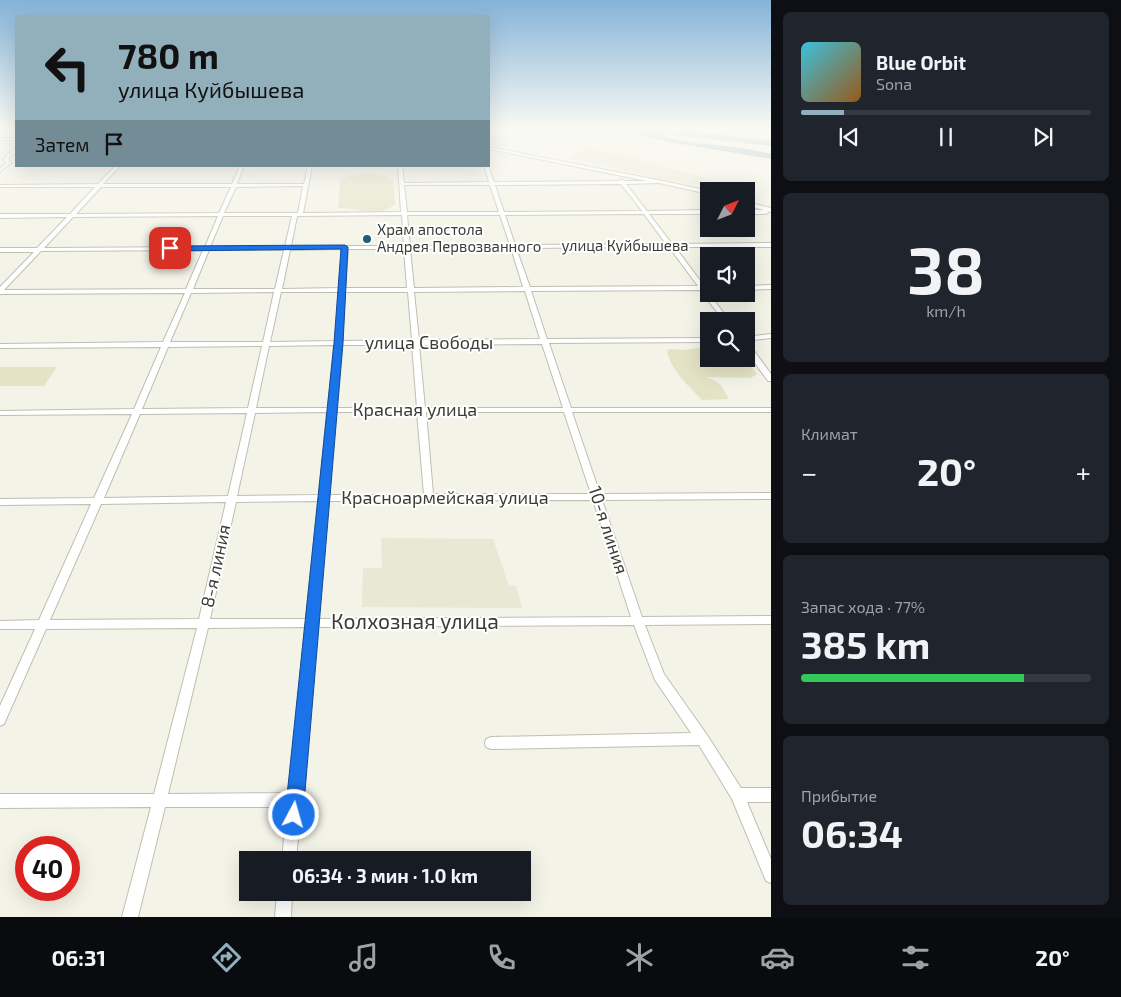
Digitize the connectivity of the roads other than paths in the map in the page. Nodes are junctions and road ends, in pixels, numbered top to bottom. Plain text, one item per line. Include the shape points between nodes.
1 (112, 172) edge
2 (240, 172) edge
3 (309, 172) edge
4 (400, 172) edge
5 (488, 172) edge
6 (614, 172) joint
7 (663, 182) junction
8 (623, 183) junction
9 (306, 184) junction
10 (401, 184) junction
11 (492, 184) junction
12 (234, 185) junction
13 (0, 186) edge
14 (99, 186) junction
15 (700, 191) edge
16 (755, 206) edge
17 (771, 211) edge
18 (700, 212) edge
19 (755, 212) edge
20 (502, 213) junction
21 (646, 213) junction
22 (298, 214) junction
23 (404, 214) junction
24 (71, 215) junction
25 (221, 215) junction
26 (0, 216) edge
27 (771, 245) edge
28 (670, 246) junction
29 (345, 247) junction
30 (407, 247) junction
31 (513, 247) junction
32 (207, 248) junction
33 (287, 248) junction
34 (0, 250) edge
35 (38, 250) junction
36 (700, 282) edge
37 (771, 287) edge
38 (700, 288) edge
39 (755, 288) edge
40 (526, 289) junction
41 (342, 290) junction
42 (411, 290) junction
43 (189, 291) junction
44 (277, 291) junction
45 (0, 292) edge
46 (771, 336) edge
47 (755, 338) edge
48 (700, 340) edge
49 (338, 343) junction
50 (416, 343) junction
51 (546, 343) junction
52 (266, 344) junction
53 (166, 345) junction
54 (0, 346) edge
55 (755, 358) edge
56 (771, 379) edge
57 (331, 410) junction
58 (422, 410) junction
59 (568, 410) junction
60 (771, 410) edge
61 (252, 411) junction
62 (137, 412) junction
63 (0, 413) edge
64 (771, 496) edge
65 (597, 497) junction
66 (324, 498) junction
67 (430, 498) junction
68 (231, 499) junction
69 (96, 501) junction
70 (0, 502) edge
71 (771, 620) edge
72 (638, 621) junction
73 (312, 622) junction
74 (204, 623) junction
75 (0, 625) edge
76 (42, 625) junction
77 (0, 720) edge
78 (702, 739) junction
79 (491, 743) dead end
80 (737, 795) junction
81 (771, 795) edge
82 (296, 800) junction
83 (0, 801) edge
84 (159, 801) junction
85 (290, 851) edge
86 (771, 876) edge
87 (284, 901) edge
88 (130, 917) edge
89 (282, 917) edge

1 - 14 street
2 - 12 street
3 - 9 street, 8-я линия
4 - 10 street
5 - 11 street, 10-я линия
6 - 7 street
6 - 8 street
7 - 8 street
7 - 15 street
8 - 11 street
8 - 21 street
9 - 12 street
9 - 22 street, 8-я линия
10 - 11 street
10 - 23 street
11 - 20 street, 10-я линия
12 - 14 street
12 - 25 street
13 - 14 street
14 - 24 street
16 - 17 street
17 - 19 street
18 - 21 street
20 - 21 street
20 - 23 street
20 - 31 street, 10-я линия
21 - 28 street
22 - 23 street
22 - 25 street
22 - 33 street, 8-я линия
23 - 30 street
24 - 25 street
24 - 26 street
24 - 35 street
25 - 32 street
27 - 28 street, улица Куйбышева
28 - 31 street, улица Куйбышева
28 - 36 street
29 - 30 street, улица Куйбышева
29 - 33 street, улица Куйбышева
29 - 41 street
30 - 31 street, улица Куйбышева
30 - 42 street
31 - 40 street, 10-я линия
32 - 33 street, улица Куйбышева
32 - 35 street, улица Куйбышева
32 - 43 street
33 - 44 street, 8-я линия
34 - 35 street, улица Куйбышева
35 - 45 street
37 - 39 street
38 - 40 street
40 - 42 street
40 - 51 street, 10-я линия
41 - 42 street
41 - 44 street
41 - 49 street
42 - 50 street
43 - 44 street
43 - 45 street
43 - 53 street
44 - 52 street, 8-я линия
46 - 47 street
48 - 51 street, улица Свободы
49 - 50 street, улица Свободы
49 - 52 street, улица Свободы
49 - 57 street
50 - 51 street, улица Свободы
50 - 58 street
51 - 59 street, 10-я линия
52 - 53 street, улица Свободы
52 - 61 street, 8-я линия
53 - 54 street, улица Свободы
53 - 62 street
55 - 56 street
57 - 58 street, Красная улица
57 - 61 street, Красная улица
57 - 66 street
58 - 59 street, Красная улица
58 - 67 street
59 - 60 street, Красная улица
59 - 65 street, 10-я линия
61 - 62 street, Красная улица
61 - 68 street, 8-я линия
62 - 63 street, Красная улица
62 - 69 street
64 - 65 street, Красноармейская улица
65 - 67 street, Красноармейская улица
65 - 72 street, 10-я линия
66 - 67 street, Красноармейская улица
66 - 68 street, Красноармейская улица
66 - 73 street
68 - 69 street, Красноармейская улица
68 - 74 street, 8-я линия
69 - 70 street, Красноармейская улица
69 - 76 street
71 - 72 street, Колхозная улица
72 - 73 street, Колхозная улица
72 - 78 street, 10-я линия via 659,676
73 - 74 street, Колхозная улица
73 - 82 street
74 - 76 street, Колхозная улица
74 - 84 street, 8-я линия
75 - 76 street, Колхозная улица
76 - 77 street
78 - 79 street
78 - 80 street, 10-я линия
80 - 81 street
80 - 86 street, 10-я линия
82 - 84 street
82 - 85 street
83 - 84 street
84 - 88 street, 8-я линия
87 - 89 street

